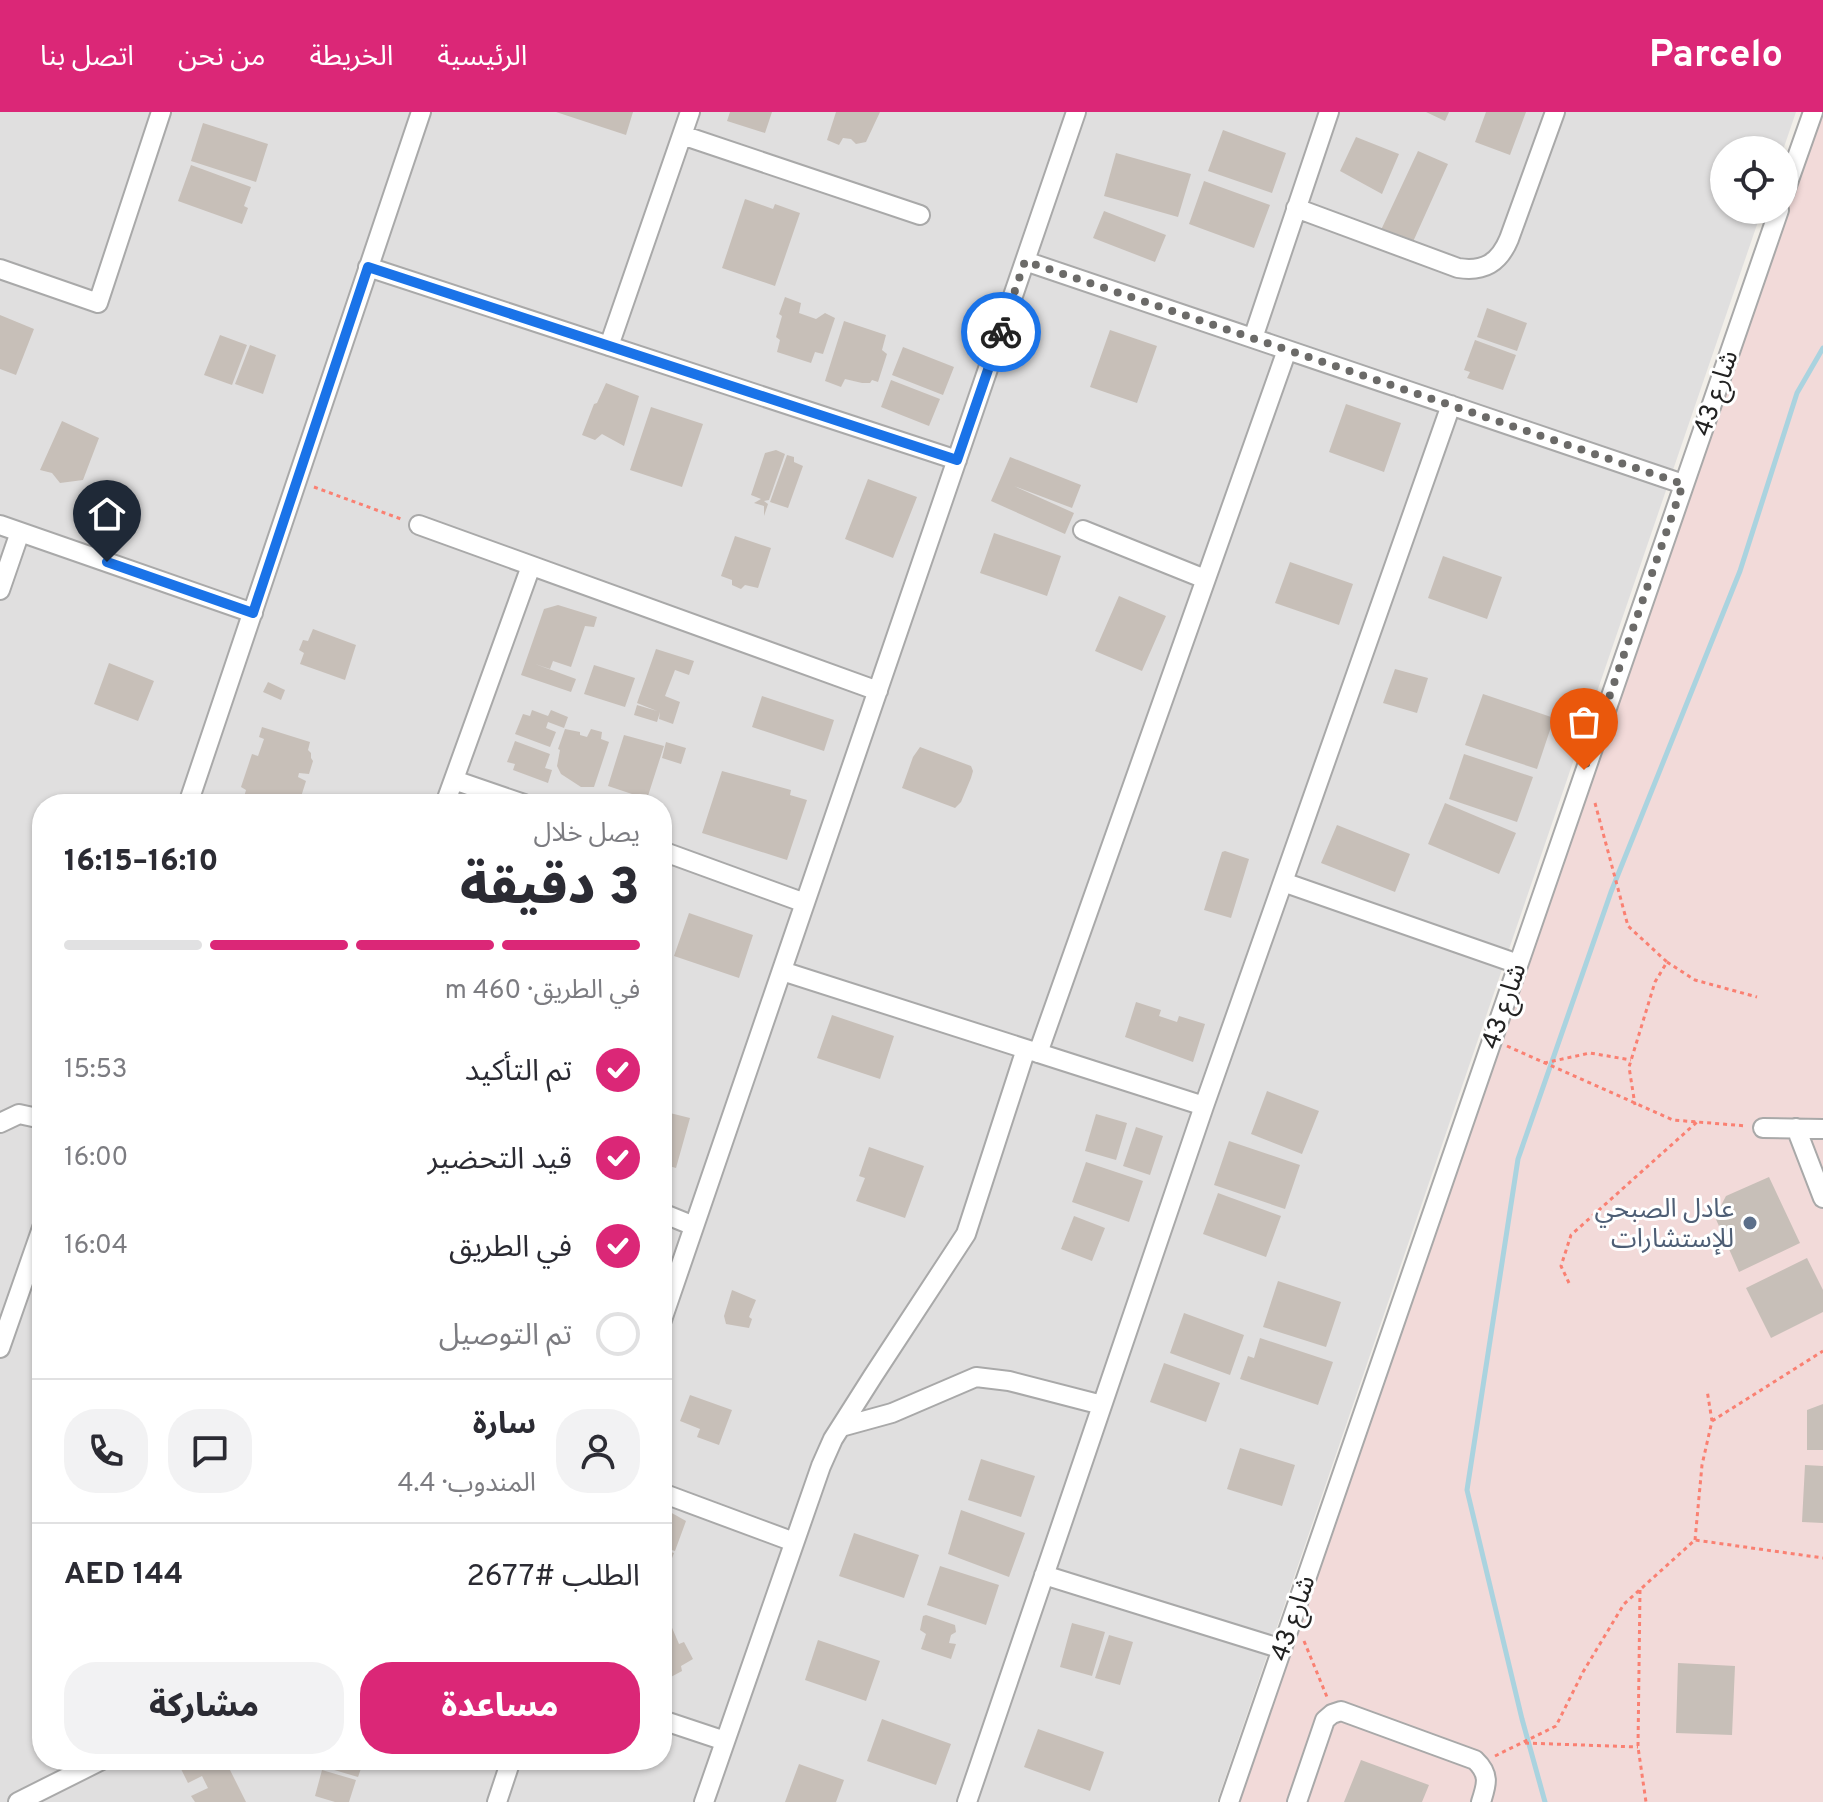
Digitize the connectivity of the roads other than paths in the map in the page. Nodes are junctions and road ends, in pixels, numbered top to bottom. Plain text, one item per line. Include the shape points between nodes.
1 (161, 112) edge
2 (421, 112) edge
3 (690, 112) edge
4 (1076, 112) edge
5 (1329, 112) edge
6 (1555, 112) edge
7 (1813, 112) edge
8 (682, 135) junction
9 (1798, 154) edge
10 (1296, 208) junction
11 (920, 215) dead end
12 (1774, 224) edge
13 (1025, 261) junction
14 (368, 267) junction
15 (0, 269) edge
16 (1253, 338) junction
17 (609, 346) junction
18 (1287, 350) junction
19 (1451, 405) junction
20 (957, 460) junction
21 (1683, 484) junction
22 (0, 525) edge
23 (419, 525) road end
24 (1083, 530) dead end
25 (20, 532) junction
26 (531, 566) junction
27 (1205, 579) junction
28 (0, 590) edge
29 (253, 613) junction
30 (878, 691) junction
31 (454, 780) junction
32 (191, 794) edge
33 (449, 794) edge
34 (495, 794) edge
35 (672, 855) edge
36 (1283, 882) junction
37 (805, 903) junction
38 (1518, 964) junction
39 (782, 971) junction
40 (1032, 1051) junction
41 (1204, 1106) junction
42 (32, 1117) edge
43 (0, 1123) edge
44 (1763, 1128) road end
45 (1796, 1128) junction
46 (1823, 1129) edge
47 (1823, 1198) edge
48 (672, 1217) edge
49 (694, 1226) junction
50 (32, 1257) edge
51 (672, 1291) edge
52 (0, 1348) edge
53 (1102, 1405) junction
54 (841, 1427) junction
55 (672, 1497) edge
56 (794, 1542) junction
57 (1044, 1575) junction
58 (1282, 1649) junction
59 (672, 1723) edge
60 (725, 1741) junction
61 (82, 1770) edge
62 (507, 1770) edge
63 (18, 1802) edge
64 (497, 1802) edge
65 (704, 1802) edge
66 (967, 1802) edge
67 (1229, 1802) edge
68 (1297, 1802) edge
69 (1481, 1802) edge

1 - 15 street via 98,303
2 - 14 street
3 - 8 street
4 - 13 street
5 - 10 street
6 - 10 street via 1503,254 1491,265 1474,271 1458,268
7 - 9 street
8 - 11 street
8 - 17 street
10 - 16 street
12 - 21 street, شارع 43
13 - 16 street
13 - 20 street
14 - 17 street
14 - 29 street
16 - 18 street
17 - 20 street
18 - 19 street
18 - 27 street
19 - 21 street
19 - 36 street
20 - 30 street
21 - 38 street, شارع 43
22 - 25 street
23 - 26 street
24 - 27 street
25 - 28 street
25 - 29 street
26 - 30 street
26 - 31 street
27 - 40 street
29 - 32 street
30 - 37 street
31 - 33 street
31 - 34 street
35 - 37 street
36 - 38 street
36 - 41 street
37 - 39 street
38 - 58 street, شارع 43
39 - 40 street
39 - 49 street
40 - 41 street
40 - 54 street via 966,1234
41 - 53 street
42 - 43 street via 19,1114
44 - 45 street
45 - 46 street
45 - 47 street
48 - 49 street
49 - 51 street
50 - 52 street
53 - 54 street via 976,1377 892,1413
53 - 57 street
54 - 56 street
55 - 56 street
56 - 60 street
57 - 58 street
57 - 66 street
58 - 67 street, شارع 43
59 - 60 street
60 - 65 street
61 - 63 street
62 - 64 street
68 - 69 street via 1325,1720 1341,1711 1471,1758 1485,1772

